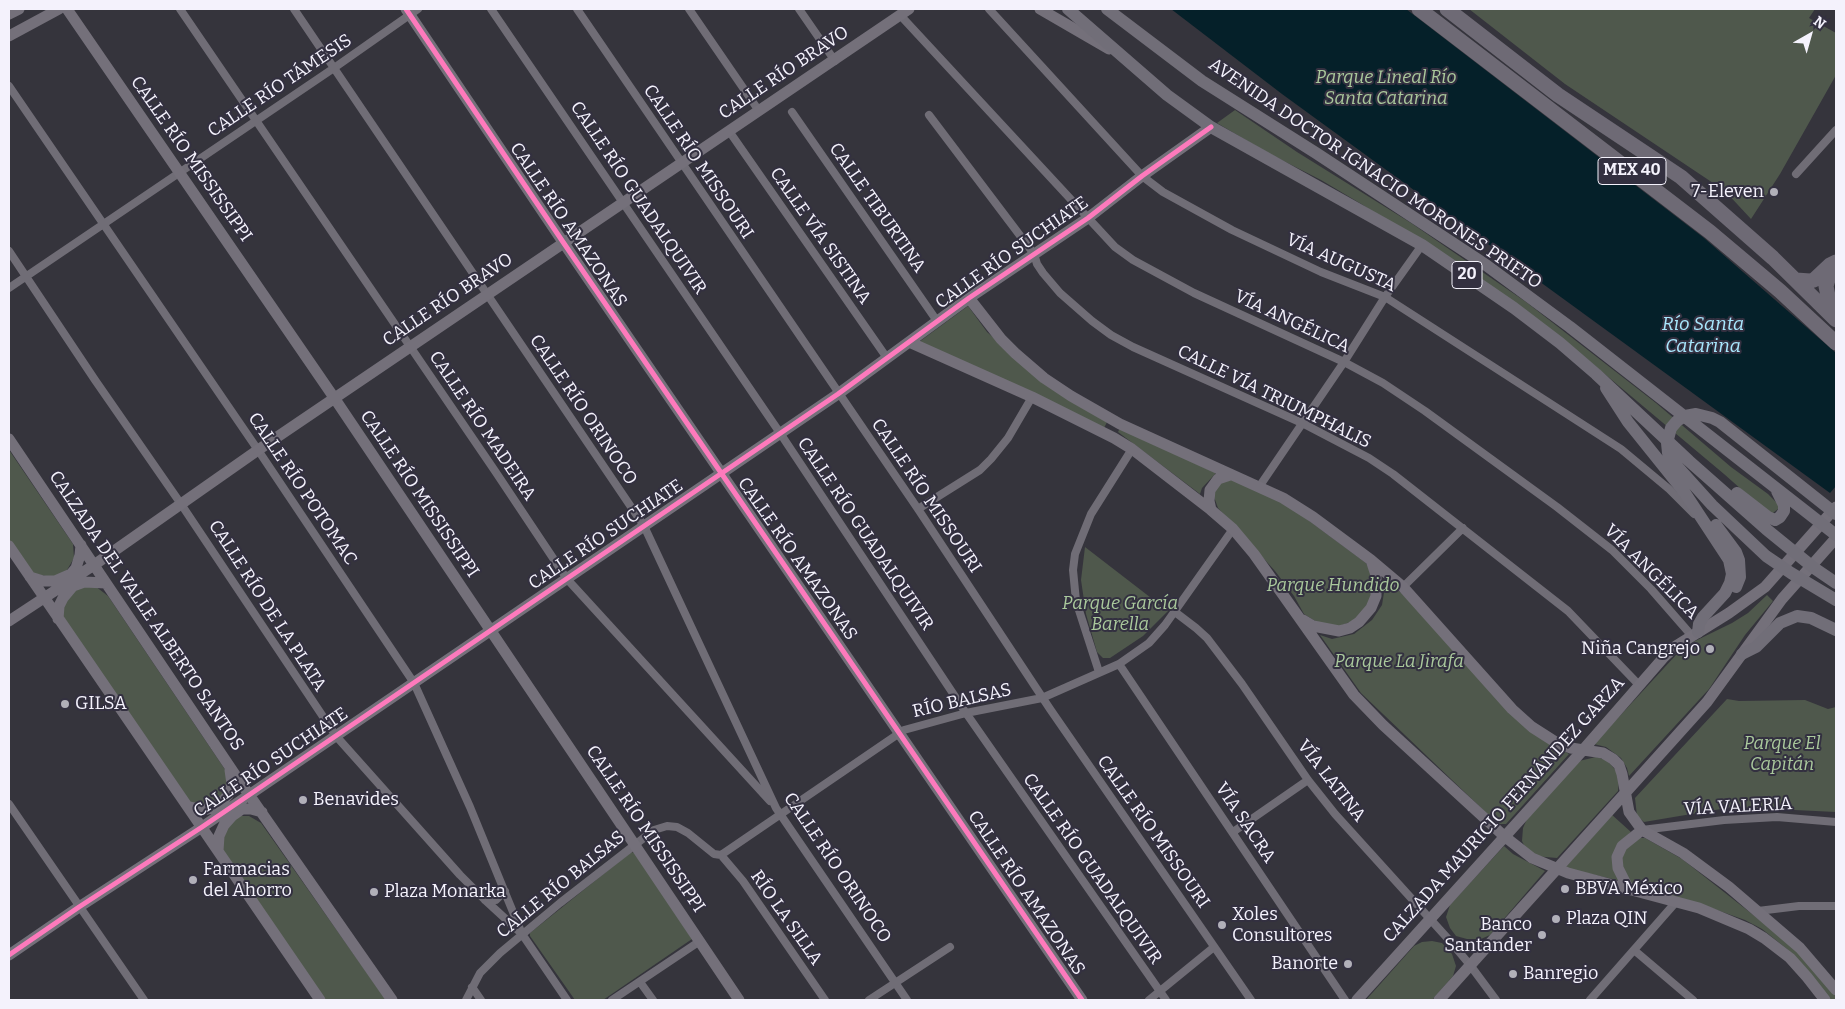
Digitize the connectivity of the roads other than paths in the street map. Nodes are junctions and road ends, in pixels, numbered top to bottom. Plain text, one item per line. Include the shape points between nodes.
1 (19, 9) edge
2 (58, 9) edge
3 (67, 9) edge
4 (180, 9) edge
5 (294, 9) edge
6 (491, 9) edge
7 (577, 9) edge
8 (689, 9) edge
9 (799, 9) edge
10 (988, 9) edge
11 (1040, 9) edge
12 (1068, 9) edge
13 (1107, 9) edge
14 (1419, 9) edge
15 (1447, 9) edge
16 (411, 11) edge
17 (904, 12) edge
18 (9, 14) edge
19 (9, 36) edge
20 (1120, 56) junction
21 (834, 61) junction
22 (334, 68) junction
23 (9, 86) edge
24 (759, 111) junction
25 (792, 112) dead end
26 (928, 115) dead end
27 (256, 120) junction
28 (1211, 127) junction
29 (1836, 130) edge
30 (729, 131) junction
31 (682, 162) junction
32 (180, 171) junction
33 (1796, 174) dead end
34 (1142, 176) junction
35 (623, 202) junction
36 (1088, 218) junction
37 (102, 224) junction
38 (563, 242) junction
39 (1422, 245) junction
40 (9, 251) edge
41 (1034, 254) junction
42 (1836, 262) edge
43 (1836, 267) edge
44 (26, 276) junction
45 (1796, 280) junction
46 (9, 288) edge
47 (486, 295) junction
48 (1385, 296) junction
49 (969, 298) junction
50 (1836, 308) edge
51 (1836, 320) edge
52 (937, 321) junction
53 (909, 342) junction
54 (1836, 343) edge
55 (410, 348) junction
56 (887, 358) junction
57 (1344, 362) junction
58 (1596, 374) junction
59 (838, 394) junction
60 (1032, 397) junction
61 (335, 399) junction
62 (1302, 423) junction
63 (1120, 424) junction
64 (780, 433) junction
65 (1114, 438) junction
66 (9, 439) edge
67 (1132, 449) junction
68 (258, 450) junction
69 (1684, 464) junction
70 (721, 473) junction
71 (1230, 475) junction
72 (1260, 487) junction
73 (1776, 489) junction
74 (181, 504) junction
75 (1836, 508) edge
76 (918, 509) junction
77 (1211, 510) junction
78 (1836, 514) edge
79 (1704, 521) junction
80 (644, 526) junction
81 (1463, 528) junction
82 (1233, 530) junction
83 (1836, 536) edge
84 (81, 545) junction
85 (9, 546) edge
86 (1371, 560) junction
87 (94, 564) junction
88 (30, 578) junction
89 (567, 579) junction
90 (106, 583) junction
91 (1836, 584) edge
92 (1403, 587) junction
93 (44, 598) junction
94 (1836, 600) edge
95 (1710, 610) junction
96 (1175, 612) junction
97 (1300, 617) junction
98 (58, 618) junction
99 (9, 621) edge
100 (1836, 630) edge
101 (490, 631) junction
102 (1695, 634) junction
103 (1742, 654) junction
104 (1119, 664) junction
105 (1099, 672) junction
106 (414, 683) junction
107 (1639, 685) junction
108 (1042, 698) junction
109 (966, 713) junction
110 (900, 733) junction
111 (336, 736) junction
112 (1583, 750) junction
113 (228, 764) junction
114 (1308, 780) junction
115 (1626, 792) junction
116 (249, 794) junction
117 (9, 804) edge
118 (188, 807) junction
119 (778, 811) junction
120 (262, 812) junction
121 (1836, 822) edge
122 (202, 827) junction
123 (1642, 830) junction
124 (1233, 832) junction
125 (1504, 836) junction
126 (634, 844) junction
127 (218, 851) junction
128 (718, 855) junction
129 (1556, 870) junction
130 (1628, 890) junction
131 (505, 891) junction
132 (484, 900) junction
133 (1676, 902) junction
134 (1836, 906) edge
135 (79, 907) junction
136 (1758, 911) junction
137 (1430, 919) junction
138 (522, 934) junction
139 (700, 941) junction
140 (950, 947) dead end
141 (1214, 947) junction
142 (1634, 950) junction
143 (9, 955) edge
144 (1470, 965) junction
145 (640, 982) junction
146 (895, 982) junction
147 (472, 987) junction
148 (1836, 990) edge
149 (1160, 992) junction
150 (144, 1000) edge
151 (320, 1000) edge
152 (392, 1000) edge
153 (466, 1000) edge
154 (481, 1000) edge
155 (567, 1000) edge
156 (612, 1000) edge
157 (652, 1000) edge
158 (739, 1000) edge
159 (825, 1000) edge
160 (869, 1000) edge
161 (908, 1000) edge
162 (1082, 1000) edge
163 (1150, 1000) edge
164 (1166, 1000) edge
165 (1252, 1000) edge
166 (1345, 1000) edge
167 (1357, 1000) edge
168 (1438, 1000) edge
169 (1496, 1000) edge
170 (1592, 1000) edge
171 (1693, 1000) edge
172 (1824, 1000) edge

1 - 18 street
2 - 19 street
3 - 32 street, CALLE RÍO MISSISSIPPI
4 - 27 street, CALLE RÍO MADEIRA
5 - 22 street, CALLE RÍO ORINOCO
6 - 35 street, CALLE RÍO GUADALQUIVIR
7 - 31 street, CALLE RÍO MISSOURI
8 - 24 street
9 - 21 street
10 - 34 street, VÍA AUGUSTA
11 - 20 street
12 - 20 main road, AVENIDA DOCTOR IGNACIO MORONES PRIETO / 20
13 - 73 main road, AVENIDA DOCTOR IGNACIO MORONES PRIETO / 20 via 1202,81 1486,265
14 - 54 highway, MEX 40 via 1710,232
15 - 45 highway, MEX 40 via 1558,95 1681,177
16 - 22 street, CALLE RÍO TÁMESIS
16 - 38 street, CALLE RÍO AMAZONAS
17 - 21 street, CALLE RÍO BRAVO
17 - 36 street, VÍA ANGÉLICA
20 - 28 main road, AVENIDA DOCTOR IGNACIO MORONES PRIETO / 20
21 - 24 street, CALLE RÍO BRAVO
22 - 27 street, CALLE RÍO TÁMESIS
22 - 47 street, CALLE RÍO ORINOCO
23 - 37 street, CALLE RÍO POTOMAC
24 - 30 street, CALLE RÍO BRAVO
25 - 52 street, CALLE TIBURTINA
26 - 41 street, CALLE VÍA TRIUMPHALIS
27 - 32 street, CALLE RÍO TÁMESIS
27 - 55 street, CALLE RÍO MADEIRA
28 - 34 street, CALLE RÍO SUCHIATE
28 - 39 main road, AVENIDA DOCTOR IGNACIO MORONES PRIETO / 20
29 - 33 street
30 - 31 street, CALLE RÍO BRAVO
30 - 56 street, CALLE VÍA SISTINA
31 - 35 street, CALLE RÍO BRAVO
31 - 59 street, CALLE RÍO MISSOURI
32 - 37 street, CALLE RÍO TÁMESIS
32 - 61 street, CALLE RÍO MISSISSIPPI
34 - 36 street, CALLE RÍO SUCHIATE
34 - 48 street, VÍA AUGUSTA via 1163,192 1232,230 1322,272
35 - 38 street, CALLE RÍO BRAVO
35 - 64 street, CALLE RÍO GUADALQUIVIR
36 - 41 street, CALLE RÍO SUCHIATE
36 - 57 street, VÍA ANGÉLICA via 1115,247 1150,270
37 - 44 street, CALLE RÍO TÁMESIS
37 - 68 street, CALLE RÍO POTOMAC
38 - 47 street, CALLE RÍO BRAVO
38 - 70 street, CALLE RÍO AMAZONAS
39 - 48 street
39 - 58 main road, AVENIDA DOCTOR IGNACIO MORONES PRIETO / 20 via 1514,308
40 - 44 street, CALLE RÍO DE LA PLATA
41 - 49 street, CALLE RÍO SUCHIATE
41 - 62 street, CALLE VÍA TRIUMPHALIS via 1037,264 1060,293 1111,335
42 - 45 highway via 1814,280
43 - 50 highway via 1830,272 1826,286
44 - 46 street, CALLE RÍO TÁMESIS
44 - 74 street, CALLE RÍO DE LA PLATA
45 - 51 highway, MEX 40
47 - 55 street, CALLE RÍO BRAVO
47 - 80 street, CALLE RÍO ORINOCO
48 - 57 street
48 - 79 street, VÍA AUGUSTA via 1621,450
49 - 52 street, CALLE RÍO SUCHIATE
49 - 63 street via 1001,339 1037,372
52 - 53 street, CALLE RÍO SUCHIATE
53 - 56 street, CALLE RÍO SUCHIATE
53 - 60 street
55 - 61 street, CALLE RÍO BRAVO
55 - 89 street, CALLE RÍO MADEIRA
56 - 59 street, CALLE RÍO SUCHIATE
57 - 62 street
57 - 102 street, VÍA ANGÉLICA via 1425,411 1592,534
58 - 69 main road, AVENIDA DOCTOR IGNACIO MORONES PRIETO / 20
58 - 79 main road via 1628,422
59 - 64 street, CALLE RÍO SUCHIATE
59 - 76 street, CALLE RÍO MISSOURI
60 - 65 street
60 - 76 street via 1008,438 980,470
61 - 68 street, CALLE RÍO BRAVO
61 - 101 street, CALLE RÍO MISSISSIPPI
62 - 72 street
62 - 81 street, CALLE VÍA TRIUMPHALIS via 1377,464
63 - 65 street via 1113,430
63 - 71 street
64 - 70 street, CALLE RÍO SUCHIATE
64 - 109 street, CALLE RÍO GUADALQUIVIR
65 - 67 street
66 - 84 street, CALZADA DEL VALLE ALBERTO SANTOS
67 - 77 street
67 - 105 street via 1091,514 1075,554 1076,601
68 - 74 street, CALLE RÍO BRAVO
68 - 106 street, CALLE RÍO POTOMAC
69 - 73 main road via 1717,478 1775,520 1784,513
69 - 78 main road via 1668,454 1668,435 1677,421 1685,416 1696,414 1712,418
69 - 91 main road, AVENIDA DOCTOR IGNACIO MORONES PRIETO / 20
69 - 94 main road via 1712,505 1757,548
69 - 95 main road via 1684,482 1736,552 1741,569 1734,590
70 - 80 street, CALLE RÍO SUCHIATE
70 - 110 street, CALLE RÍO AMAZONAS
71 - 72 street
71 - 77 street via 1218,479 1210,490
72 - 86 street via 1313,517
73 - 83 main road, AVENIDA DOCTOR IGNACIO MORONES PRIETO / 20
74 - 87 street, CALLE RÍO BRAVO
74 - 111 street, CALLE RÍO DE LA PLATA
75 - 102 street, CALZADA MAURICIO FERNÁNDEZ GARZA via 1765,587
76 - 108 street, CALLE RÍO MISSOURI
77 - 82 street
79 - 95 main road via 1729,560 1732,574 1729,587
80 - 89 street, CALLE RÍO SUCHIATE
80 - 119 street, CALLE RÍO ORINOCO
81 - 92 street
81 - 107 street, CALLE VÍA TRIUMPHALIS via 1568,611
82 - 96 street, RÍO BALSAS
82 - 97 street
83 - 103 street via 1782,599
84 - 87 street, CALZADA DEL VALLE ALBERTO SANTOS
84 - 88 street via 76,568 71,574 56,581
85 - 88 street
86 - 92 street
86 - 97 street via 1376,575 1376,596 1359,622 1339,631 1313,626
87 - 90 street, CALZADA DEL VALLE ALBERTO SANTOS
87 - 93 street, CALLE RÍO BRAVO
88 - 93 street
89 - 101 street, CALLE RÍO SUCHIATE
89 - 119 street, CALLE RÍO MADEIRA
90 - 98 street via 84,582 73,586 62,598
90 - 113 street, CALZADA DEL VALLE ALBERTO SANTOS
92 - 112 street via 1512,709 1557,743
93 - 98 street
93 - 99 street, CALLE RÍO BRAVO
95 - 102 main road via 1700,621
96 - 104 street, RÍO BALSAS via 1149,643
96 - 114 street, VÍA LATINA via 1207,638
97 - 125 street via 1354,695
98 - 118 street
100 - 103 main road via 1811,618 1797,616 1780,624 1756,647
101 - 106 street, CALLE RÍO SUCHIATE
101 - 126 street, CALLE RÍO MISSISSIPPI
102 - 107 street, CALZADA MAURICIO FERNÁNDEZ GARZA via 1676,646
103 - 115 street via 1707,702
104 - 105 street, RÍO BALSAS
104 - 124 street, VÍA SACRA
105 - 108 street, RÍO BALSAS
106 - 111 street, CALLE RÍO SUCHIATE
106 - 131 street, CALLE RÍO POTOMAC
107 - 112 street, CALZADA MAURICIO FERNÁNDEZ GARZA
108 - 109 street, RÍO BALSAS
108 - 141 street, CALLE RÍO MISSOURI
109 - 110 street, RÍO BALSAS
109 - 149 street, CALLE RÍO GUADALQUIVIR
110 - 119 street, RÍO BALSAS
110 - 162 street, CALLE RÍO AMAZONAS
111 - 116 street, CALLE RÍO SUCHIATE
111 - 132 street, CALLE RÍO DE LA PLATA
112 - 115 street via 1603,753 1614,759 1619,765
112 - 125 street, CALZADA MAURICIO FERNÁNDEZ GARZA
113 - 116 street, CALZADA DEL VALLE ALBERTO SANTOS
113 - 118 street via 232,784 221,803 204,810
114 - 124 street
114 - 137 street, VÍA LATINA
115 - 123 street via 1629,812
115 - 129 street
116 - 120 street, CALZADA DEL VALLE ALBERTO SANTOS
116 - 122 street, CALLE RÍO SUCHIATE
117 - 135 street
118 - 122 street
119 - 128 street, RÍO BALSAS
119 - 146 street, CALLE RÍO ORINOCO
120 - 127 street via 242,809 232,816 219,836
120 - 152 street, CALZADA DEL VALLE ALBERTO SANTOS
121 - 123 street, VÍA VALERIA via 1777,817
122 - 127 street
122 - 135 street, CALLE RÍO SUCHIATE
123 - 130 street via 1622,846 1618,857 1618,868
123 - 136 street via 1683,853
124 - 166 street, VÍA SACRA
125 - 129 street via 1532,858
125 - 137 street, CALZADA MAURICIO FERNÁNDEZ GARZA
126 - 128 street, CALLE RÍO BALSAS via 660,827 677,827
126 - 138 street, CALLE RÍO BALSAS
126 - 139 street, CALLE RÍO MISSISSIPPI
127 - 151 street
128 - 159 street, RÍO LA SILLA via 744,881
129 - 130 street
129 - 144 street
130 - 133 street
131 - 132 street via 496,900
131 - 138 street, CALLE RÍO POTOMAC
132 - 138 street, CALLE RÍO DE LA PLATA
133 - 142 street
133 - 172 street via 1707,911 1764,938 1790,958
134 - 136 street
135 - 143 street, CALLE RÍO SUCHIATE
135 - 150 street
136 - 148 street via 1800,948
137 - 144 street, VÍA LATINA
137 - 167 street, CALZADA MAURICIO FERNÁNDEZ GARZA
138 - 147 street, CALLE RÍO BALSAS via 489,964
138 - 155 street, CALLE RÍO DE LA PLATA
139 - 145 street
139 - 158 street, CALLE RÍO MISSISSIPPI
140 - 146 street
141 - 149 street
141 - 165 street, CALLE RÍO MISSOURI
142 - 170 street
142 - 171 street
144 - 168 street
144 - 169 street, VÍA LATINA
145 - 156 street
145 - 157 street
146 - 160 street
146 - 161 street, CALLE RÍO ORINOCO
147 - 153 street, CALLE RÍO BALSAS
147 - 154 street
149 - 163 street
149 - 164 street, CALLE RÍO GUADALQUIVIR

